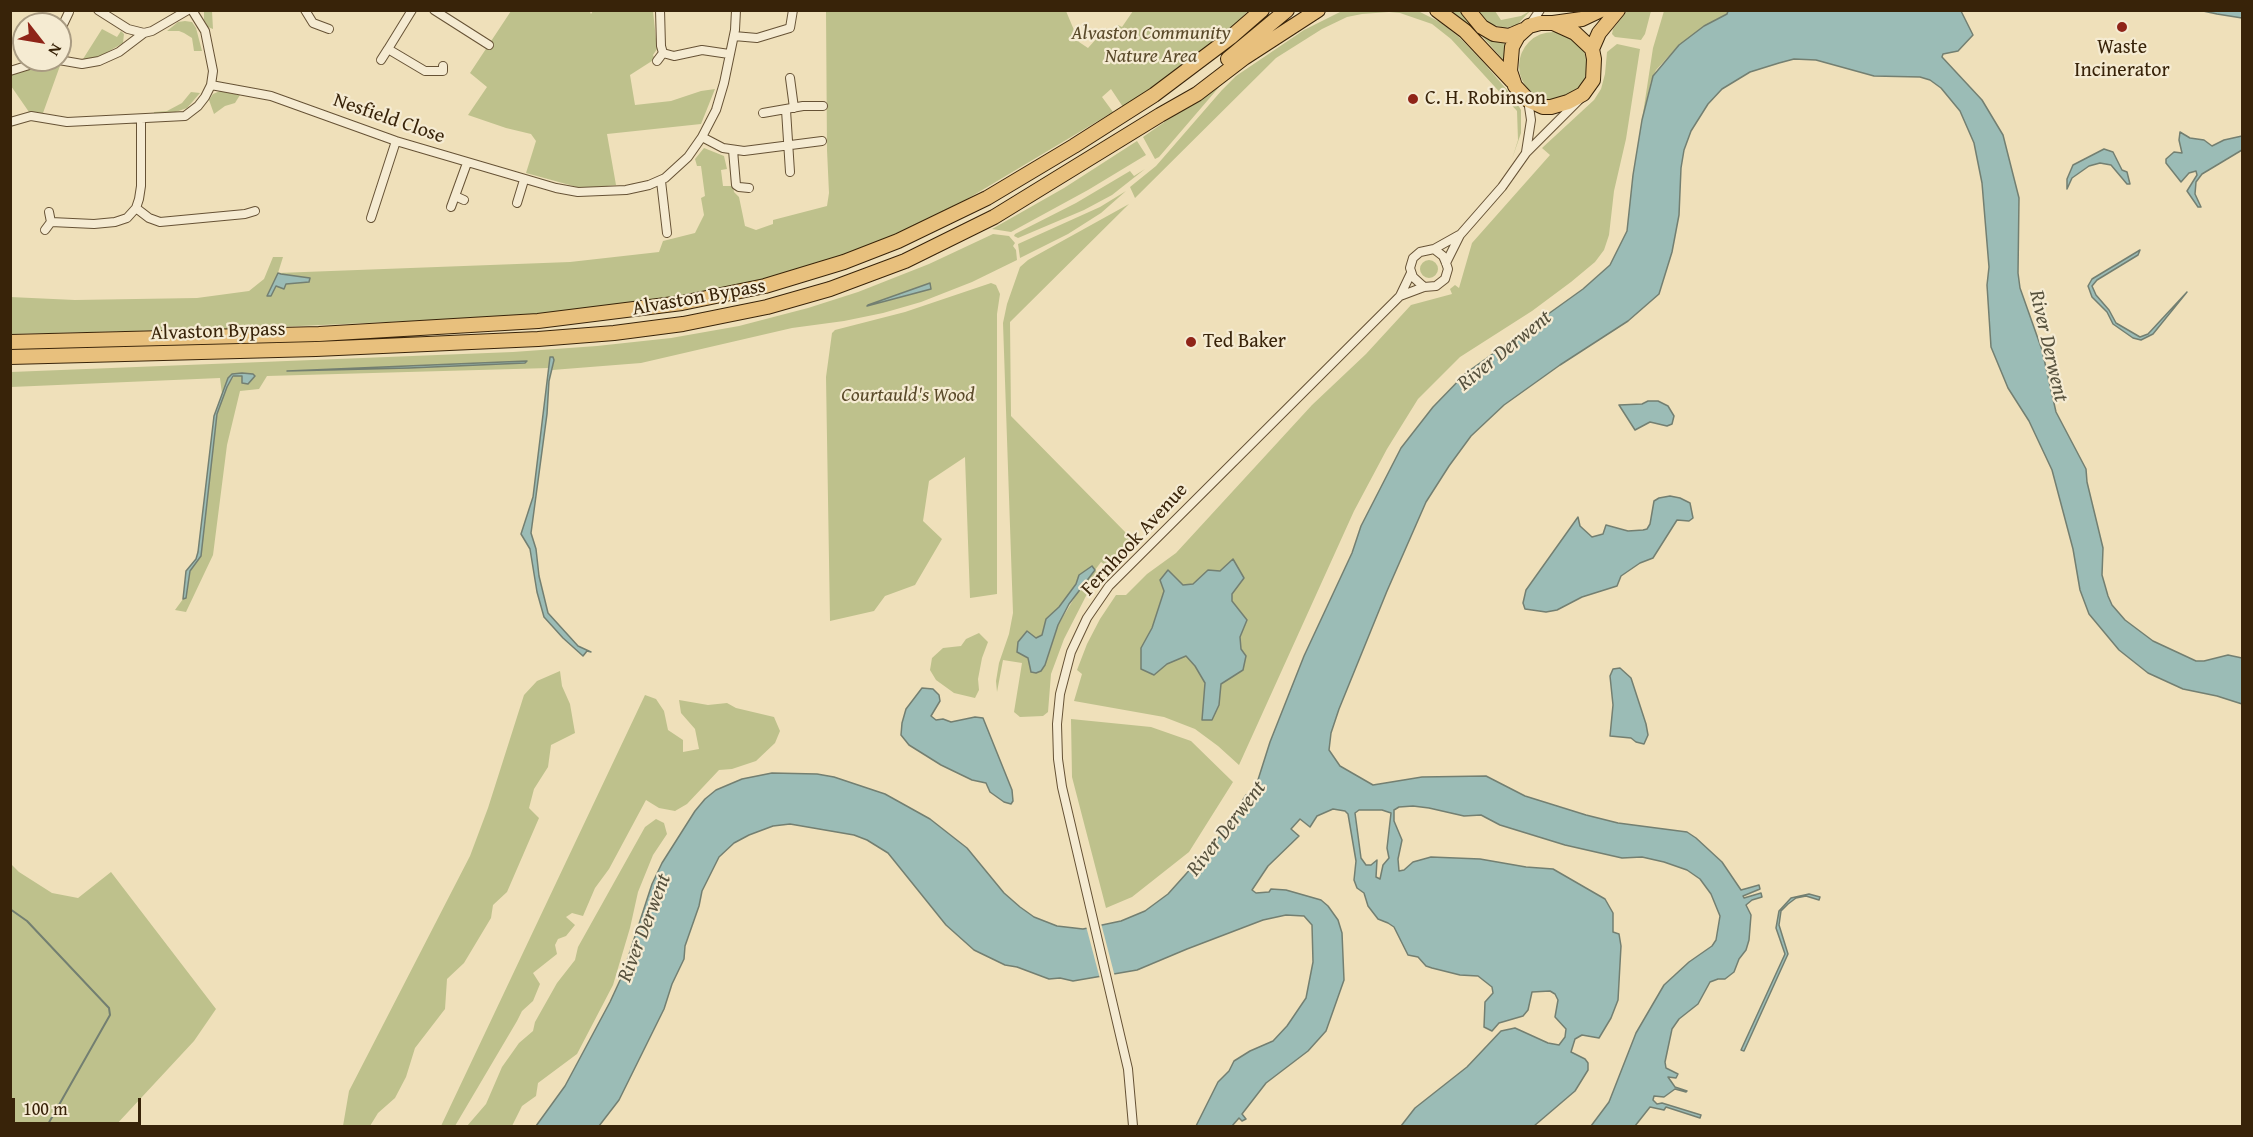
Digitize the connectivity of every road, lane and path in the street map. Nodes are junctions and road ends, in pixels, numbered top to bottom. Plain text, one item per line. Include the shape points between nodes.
1 (98, 10) edge
2 (190, 10) edge
3 (306, 10) edge
4 (412, 10) edge
5 (660, 10) edge
6 (736, 10) edge
7 (793, 10) edge
8 (1262, 10) edge
9 (1287, 10) edge
10 (1317, 10) edge
11 (1437, 10) edge
12 (1468, 10) edge
13 (1601, 10) edge
14 (1618, 10) edge
15 (436, 11) edge
16 (1548, 17) edge
17 (329, 28) dead end
18 (1526, 28) junction
19 (144, 33) junction
20 (734, 36) junction
21 (489, 45) dead end
22 (388, 49) junction
23 (1592, 49) junction
24 (663, 52) junction
25 (729, 54) junction
26 (381, 60) dead end
27 (72, 61) edge
28 (657, 61) dead end
29 (443, 66) dead end
30 (790, 78) dead end
31 (1513, 83) junction
32 (210, 85) junction
33 (1583, 94) junction
34 (1528, 100) junction
35 (823, 106) dead end
36 (790, 109) junction
37 (763, 114) dead end
38 (1160, 115) junction
39 (141, 119) junction
40 (10, 122) edge
41 (702, 138) junction
42 (396, 141) junction
43 (822, 141) dead end
44 (789, 147) junction
45 (733, 150) junction
46 (1526, 153) junction
47 (467, 163) junction
48 (790, 172) dead end
49 (524, 180) junction
50 (661, 181) junction
51 (749, 188) dead end
52 (455, 196) junction
53 (464, 200) dead end
54 (517, 203) dead end
55 (451, 207) dead end
56 (136, 208) junction
57 (255, 211) dead end
58 (49, 212) dead end
59 (371, 218) dead end
60 (51, 222) junction
61 (45, 230) dead end
62 (667, 233) dead end
63 (1460, 235) junction
64 (1434, 249) junction
65 (1446, 263) junction
66 (1411, 273) junction
67 (1424, 287) junction
68 (1400, 296) junction
69 (10, 342) edge
70 (10, 357) edge
71 (1132, 1126) edge

1 - 19 street via 128,29
2 - 19 street
2 - 32 street via 207,36 213,71
3 - 17 street via 313,23
4 - 22 street
5 - 24 street
6 - 20 street
7 - 20 street via 790,28 757,38
8 - 69 highway, Alvaston Bypass via 1154,95 987,198 898,241 765,286 613,313 516,322 319,334
9 - 38 highway
10 - 38 highway, Alvaston Bypass via 1197,94
11 - 31 highway via 1465,31
12 - 18 highway via 1489,32 1509,36
13 - 16 highway via 1582,19
14 - 23 highway via 1599,33
15 - 21 street
16 - 18 highway
16 - 23 highway
18 - 31 highway via 1515,41 1510,56
19 - 27 street via 93,63
20 - 25 street
22 - 26 street
22 - 29 street via 425,71 443,71
23 - 33 highway via 1595,73
24 - 25 street via 674,56 702,50
24 - 28 street
25 - 41 street via 716,110
30 - 36 street
31 - 34 highway
32 - 39 street via 206,97 185,116
32 - 42 street, Nesfield Close via 288,102
33 - 34 highway via 1551,107
33 - 46 street, Fernhook Avenue
34 - 46 street, Fernhook Avenue via 1532,120
35 - 36 street
36 - 37 street
36 - 44 street
38 - 70 highway, Alvaston Bypass via 1040,191 951,240 830,289 737,314 614,333 538,339
39 - 40 street via 67,122 31,116
39 - 56 street via 141,186
41 - 45 street
41 - 50 street
42 - 47 street, Nesfield Close
42 - 59 street
43 - 44 street
44 - 45 street
44 - 48 street
45 - 51 street via 736,184
46 - 63 street, Fernhook Avenue
47 - 49 street, Nesfield Close
47 - 52 street
49 - 50 street, Nesfield Close via 578,192 636,189
49 - 54 street
50 - 62 street
52 - 53 street
52 - 55 street
56 - 57 street via 160,222
56 - 60 street via 127,218 115,222
58 - 60 street
60 - 61 street
63 - 64 street, Fernhook Avenue
63 - 65 street, Fernhook Avenue
64 - 65 street
64 - 66 street, Fernhook Avenue via 1415,255 1410,263
65 - 67 street, Fernhook Avenue via 1447,274 1441,283
66 - 67 street
66 - 68 street, Fernhook Avenue
67 - 68 street, Fernhook Avenue
68 - 71 street, Fernhook Avenue via 1109,586 1079,634 1063,678 1057,717 1062,787 1128,1069

